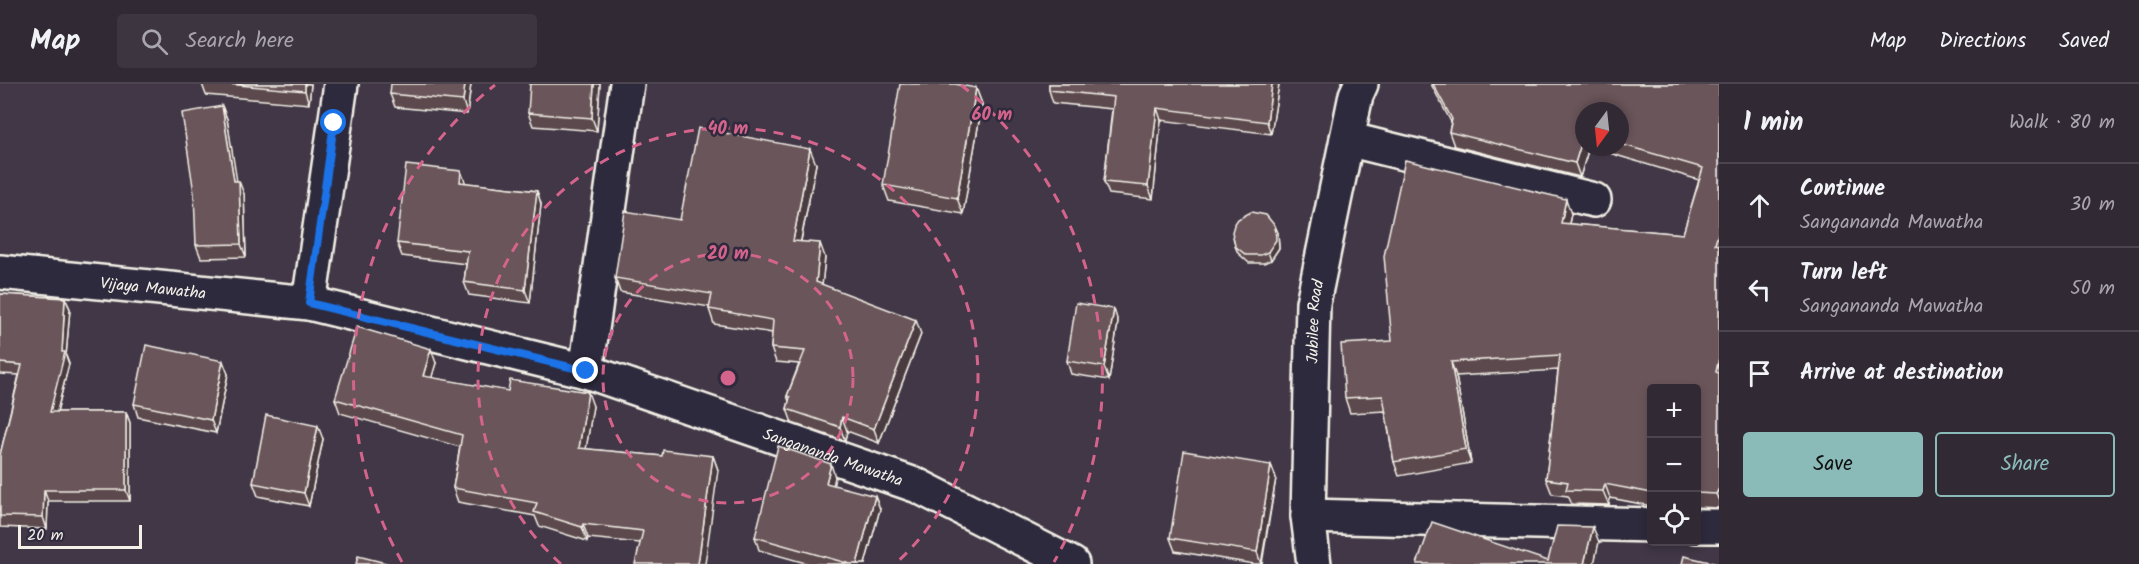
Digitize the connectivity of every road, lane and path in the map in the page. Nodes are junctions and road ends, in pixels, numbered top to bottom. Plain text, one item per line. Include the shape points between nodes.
1 (341, 84) edge
2 (627, 84) edge
3 (1361, 84) edge
4 (1347, 139) junction
5 (1594, 200) dead end
6 (0, 272) edge
7 (309, 303) junction
8 (586, 371) junction
9 (1308, 516) junction
10 (1647, 525) edge
11 (1701, 526) edge
12 (1719, 526) edge
13 (1072, 564) edge
14 (1314, 564) edge

1 - 7 street
2 - 8 street
3 - 4 street, Jubilee Road
4 - 5 street
4 - 9 street, Jubilee Road via 1313,303
6 - 7 street, Vijaya Mawatha
7 - 8 street, Sangananda Mawatha
8 - 13 street, Sangananda Mawatha via 918,486
9 - 10 street
9 - 14 street, Jubilee Road
11 - 12 street

